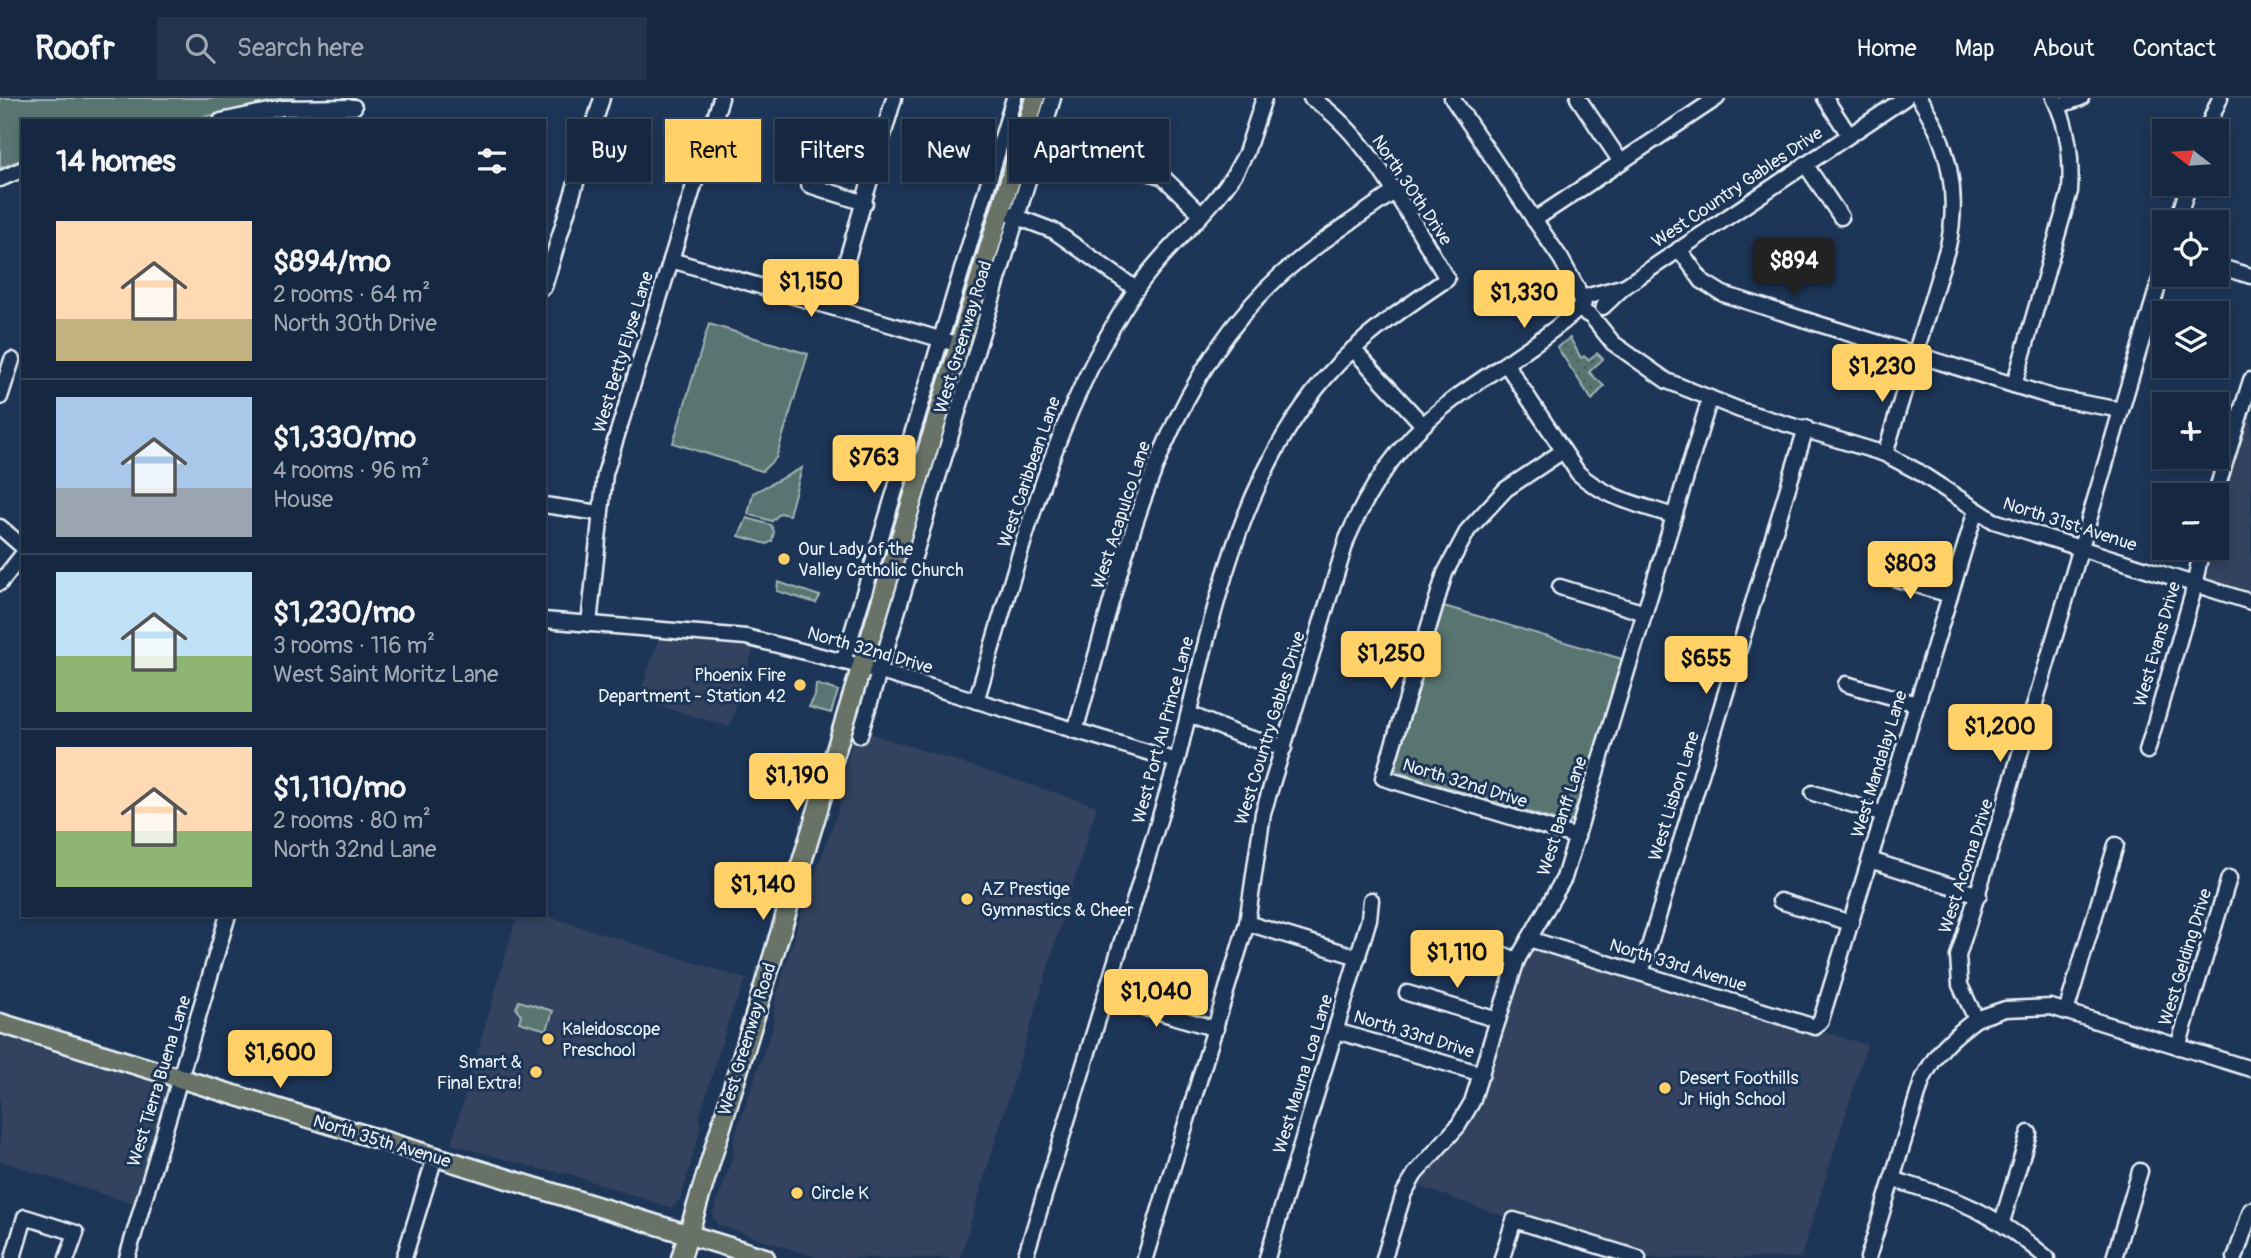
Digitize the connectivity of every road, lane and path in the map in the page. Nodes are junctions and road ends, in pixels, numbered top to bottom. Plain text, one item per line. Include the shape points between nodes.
1 (602, 98) edge
2 (721, 98) edge
3 (894, 98) edge
4 (1014, 98) edge
5 (1035, 98) edge
6 (1053, 98) edge
7 (1264, 98) edge
8 (1311, 98) edge
9 (1452, 98) edge
10 (1578, 98) edge
11 (1825, 98) edge
12 (1905, 98) edge
13 (1919, 98) edge
14 (2081, 98) edge
15 (2220, 98) edge
16 (1709, 100) edge
17 (2056, 102) edge
18 (354, 107) dead end
19 (331, 108) edge
20 (229, 119) edge
21 (2211, 119) edge
22 (1849, 135) junction
23 (1621, 162) junction
24 (1805, 164) junction
25 (21, 170) edge
26 (0, 179) edge
27 (1168, 182) edge
28 (809, 186) dead end
29 (1394, 192) junction
30 (864, 202) junction
31 (1008, 214) junction
32 (1200, 214) junction
33 (1841, 217) dead end
34 (1534, 220) junction
35 (1679, 249) junction
36 (671, 260) junction
37 (2229, 270) edge
38 (2251, 276) edge
39 (1447, 279) joint
40 (546, 281) edge
41 (2158, 287) edge
42 (1136, 289) junction
43 (1592, 306) junction
44 (833, 307) junction
45 (940, 339) junction
46 (960, 345) junction
47 (1353, 349) junction
48 (1915, 353) junction
49 (12, 360) dead end
50 (1506, 364) junction
51 (2251, 380) edge
52 (2014, 385) junction
53 (0, 397) edge
54 (1710, 398) junction
55 (2121, 410) junction
56 (1423, 425) junction
57 (1806, 429) junction
58 (1563, 451) junction
59 (1885, 454) junction
60 (2220, 483) edge
61 (546, 505) edge
62 (1976, 510) junction
63 (599, 513) junction
64 (1674, 516) junction
65 (0, 527) edge
66 (21, 545) edge
67 (2082, 549) junction
68 (21, 557) edge
69 (2200, 560) edge
70 (1880, 574) dead end
71 (0, 583) edge
72 (2195, 585) junction
73 (1560, 587) dead end
74 (1950, 595) junction
75 (2251, 602) edge
76 (1645, 614) junction
77 (546, 620) edge
78 (589, 624) junction
79 (844, 662) junction
80 (872, 670) junction
81 (1846, 684) dead end
82 (976, 701) junction
83 (1917, 704) junction
84 (1189, 714) junction
85 (1075, 731) junction
86 (860, 734) dead end
87 (1284, 748) junction
88 (2147, 751) dead end
89 (1177, 761) junction
90 (1813, 793) dead end
91 (1884, 814) junction
92 (1577, 836) junction
93 (2116, 845) dead end
94 (1870, 860) junction
95 (2229, 878) dead end
96 (1979, 895) junction
97 (1371, 900) dead end
98 (1780, 901) dead end
99 (227, 917) edge
100 (1247, 923) junction
101 (1851, 923) junction
102 (1529, 939) junction
103 (1484, 947) dead end
104 (1357, 957) junction
105 (1517, 960) junction
106 (1641, 974) junction
107 (1407, 993) dead end
108 (1106, 996) junction
109 (2066, 1012) junction
110 (1976, 1019) junction
111 (1497, 1020) junction
112 (0, 1023) edge
113 (1815, 1027) joint
114 (1216, 1029) junction
115 (1336, 1031) junction
116 (2178, 1047) junction
117 (2251, 1069) edge
118 (1482, 1074) junction
119 (179, 1079) junction
120 (2029, 1133) dead end
121 (435, 1157) junction
122 (2140, 1171) dead end
123 (1892, 1179) junction
124 (2251, 1210) edge
125 (2002, 1222) junction
126 (688, 1234) junction
127 (1623, 1256) edge
128 (13, 1258) edge
129 (67, 1258) edge
130 (127, 1258) edge
131 (404, 1258) edge
132 (681, 1258) edge
133 (765, 1258) edge
134 (1025, 1258) edge
135 (1145, 1258) edge
136 (1267, 1258) edge
137 (1384, 1258) edge
138 (1502, 1258) edge
139 (1638, 1258) edge
140 (1868, 1258) edge
141 (2047, 1258) edge
142 (2114, 1258) edge
143 (2235, 1258) edge

1 - 40 street
2 - 36 street, West Betty Elyse Lane
3 - 30 street
4 - 45 street, West Greenway Road
5 - 31 main road, West Greenway Road
6 - 31 street, West Greenway Road
7 - 32 street, West Caribbean Lane via 1235,173
8 - 29 street, North 30th Drive via 1346,128
9 - 34 street, North 31st Avenue
10 - 23 street
11 - 22 street
12 - 22 street, West Country Gables Drive
13 - 48 street via 1947,157 1954,211
14 - 17 street
15 - 21 street
16 - 23 street
17 - 52 street via 2070,151 2070,191
18 - 19 street
19 - 20 street via 271,109
22 - 24 street, West Country Gables Drive
23 - 34 street
24 - 33 street
24 - 35 street, West Country Gables Drive
25 - 26 street
27 - 32 street
28 - 30 street
29 - 39 street, North 30th Drive
29 - 85 street, West Acapulco Lane via 1282,273 1250,308 1195,385 1150,477
30 - 44 street
31 - 42 street via 1054,230
31 - 46 main road, West Greenway Road
31 - 80 street, West Greenway Road
32 - 42 street, West Caribbean Lane
34 - 43 street, North 31st Avenue
35 - 43 street, West Country Gables Drive
35 - 48 street via 1702,281 1716,291
36 - 44 street
36 - 63 street, West Betty Elyse Lane via 605,474
37 - 38 street
39 - 47 street, West Port Au Prince Lane
41 - 55 street, West Acoma Drive
42 - 82 street, West Caribbean Lane via 1084,377 1059,434
43 - 50 street, West Country Gables Drive
43 - 54 street, North 31st Avenue via 1604,335 1650,372
44 - 45 street
45 - 46 street
45 - 79 street, West Greenway Road
46 - 80 main road, West Greenway Road
47 - 56 street
47 - 84 street, West Port Au Prince Lane via 1326,376 1279,442 1253,493
48 - 52 street
48 - 59 street
49 - 53 street
50 - 56 street, West Country Gables Drive
50 - 58 street
51 - 60 street
52 - 55 street
54 - 57 street, North 31st Avenue
54 - 64 street, West Banff Lane
55 - 67 street, West Acoma Drive
56 - 87 street, West Country Gables Drive via 1398,450 1358,512
57 - 59 street, North 31st Avenue
57 - 106 street, West Lisbon Lane
58 - 64 street via 1578,473 1608,495
58 - 92 street, North 32nd Drive via 1507,489 1468,530 1445,573 1383,778
59 - 62 street, North 31st Avenue
61 - 63 street
62 - 67 street, North 31st Avenue via 1994,521
62 - 74 street, West Mandalay Lane
63 - 78 street, West Betty Elyse Lane
64 - 76 street, West Banff Lane
65 - 66 street
67 - 72 street, North 31st Avenue
67 - 96 street, West Acoma Drive
68 - 71 street
69 - 72 street, West Evans Drive
70 - 74 street
72 - 75 street, North 31st Avenue
72 - 88 street, West Evans Drive
73 - 76 street
74 - 83 street, West Mandalay Lane
76 - 92 street, West Banff Lane
77 - 78 street, North 32nd Drive
78 - 79 street, North 32nd Drive via 735,635
79 - 80 street, North 32nd Drive
80 - 82 street, North 32nd Drive
80 - 86 street, West Greenway Road
80 - 126 main road, West Greenway Road
81 - 83 street
82 - 85 street, North 32nd Drive
83 - 91 street, West Mandalay Lane
84 - 87 street
84 - 89 street, West Port Au Prince Lane
85 - 89 street, North 32nd Drive
87 - 100 street, West Country Gables Drive via 1259,833
89 - 108 street, West Port Au Prince Lane
90 - 91 street
91 - 94 street, West Mandalay Lane
92 - 102 street, West Banff Lane via 1564,878
93 - 109 street
94 - 96 street
94 - 101 street, West Mandalay Lane
95 - 116 street, West Gelding Drive
96 - 110 street, West Acoma Drive via 1958,956 1960,985
97 - 104 street, West Mauna Loa Lane
98 - 101 street
99 - 119 street, West Tierra Buena Lane
100 - 104 street
100 - 114 street, West Country Gables Drive
101 - 113 street, West Mandalay Lane via 1822,1020
102 - 105 street, West Banff Lane
102 - 106 street, North 33rd Avenue
103 - 105 street
104 - 115 street, West Mauna Loa Lane
105 - 111 street, West Banff Lane
106 - 113 street, North 33rd Avenue
107 - 111 street
108 - 114 street
108 - 134 street, West Port Au Prince Lane
109 - 110 street via 2021,1007
109 - 116 street
110 - 123 street via 1934,1056
111 - 118 street, West Banff Lane
112 - 119 main road, North 35th Avenue
114 - 135 street, West Country Gables Drive
115 - 118 street, North 33rd Drive
115 - 136 street, West Mauna Loa Lane
116 - 117 street
118 - 137 street, West Banff Lane via 1466,1115 1404,1193
119 - 121 main road, North 35th Avenue
119 - 130 street, West Tierra Buena Lane
120 - 125 street
121 - 126 main road, North 35th Avenue
121 - 131 street
122 - 142 street
123 - 125 street via 1965,1202
123 - 140 street
124 - 143 street
125 - 141 street
126 - 132 main road, West Greenway Road
126 - 133 main road, North 35th Avenue
127 - 138 street via 1514,1220
127 - 139 street
128 - 129 street via 24,1217 76,1233

